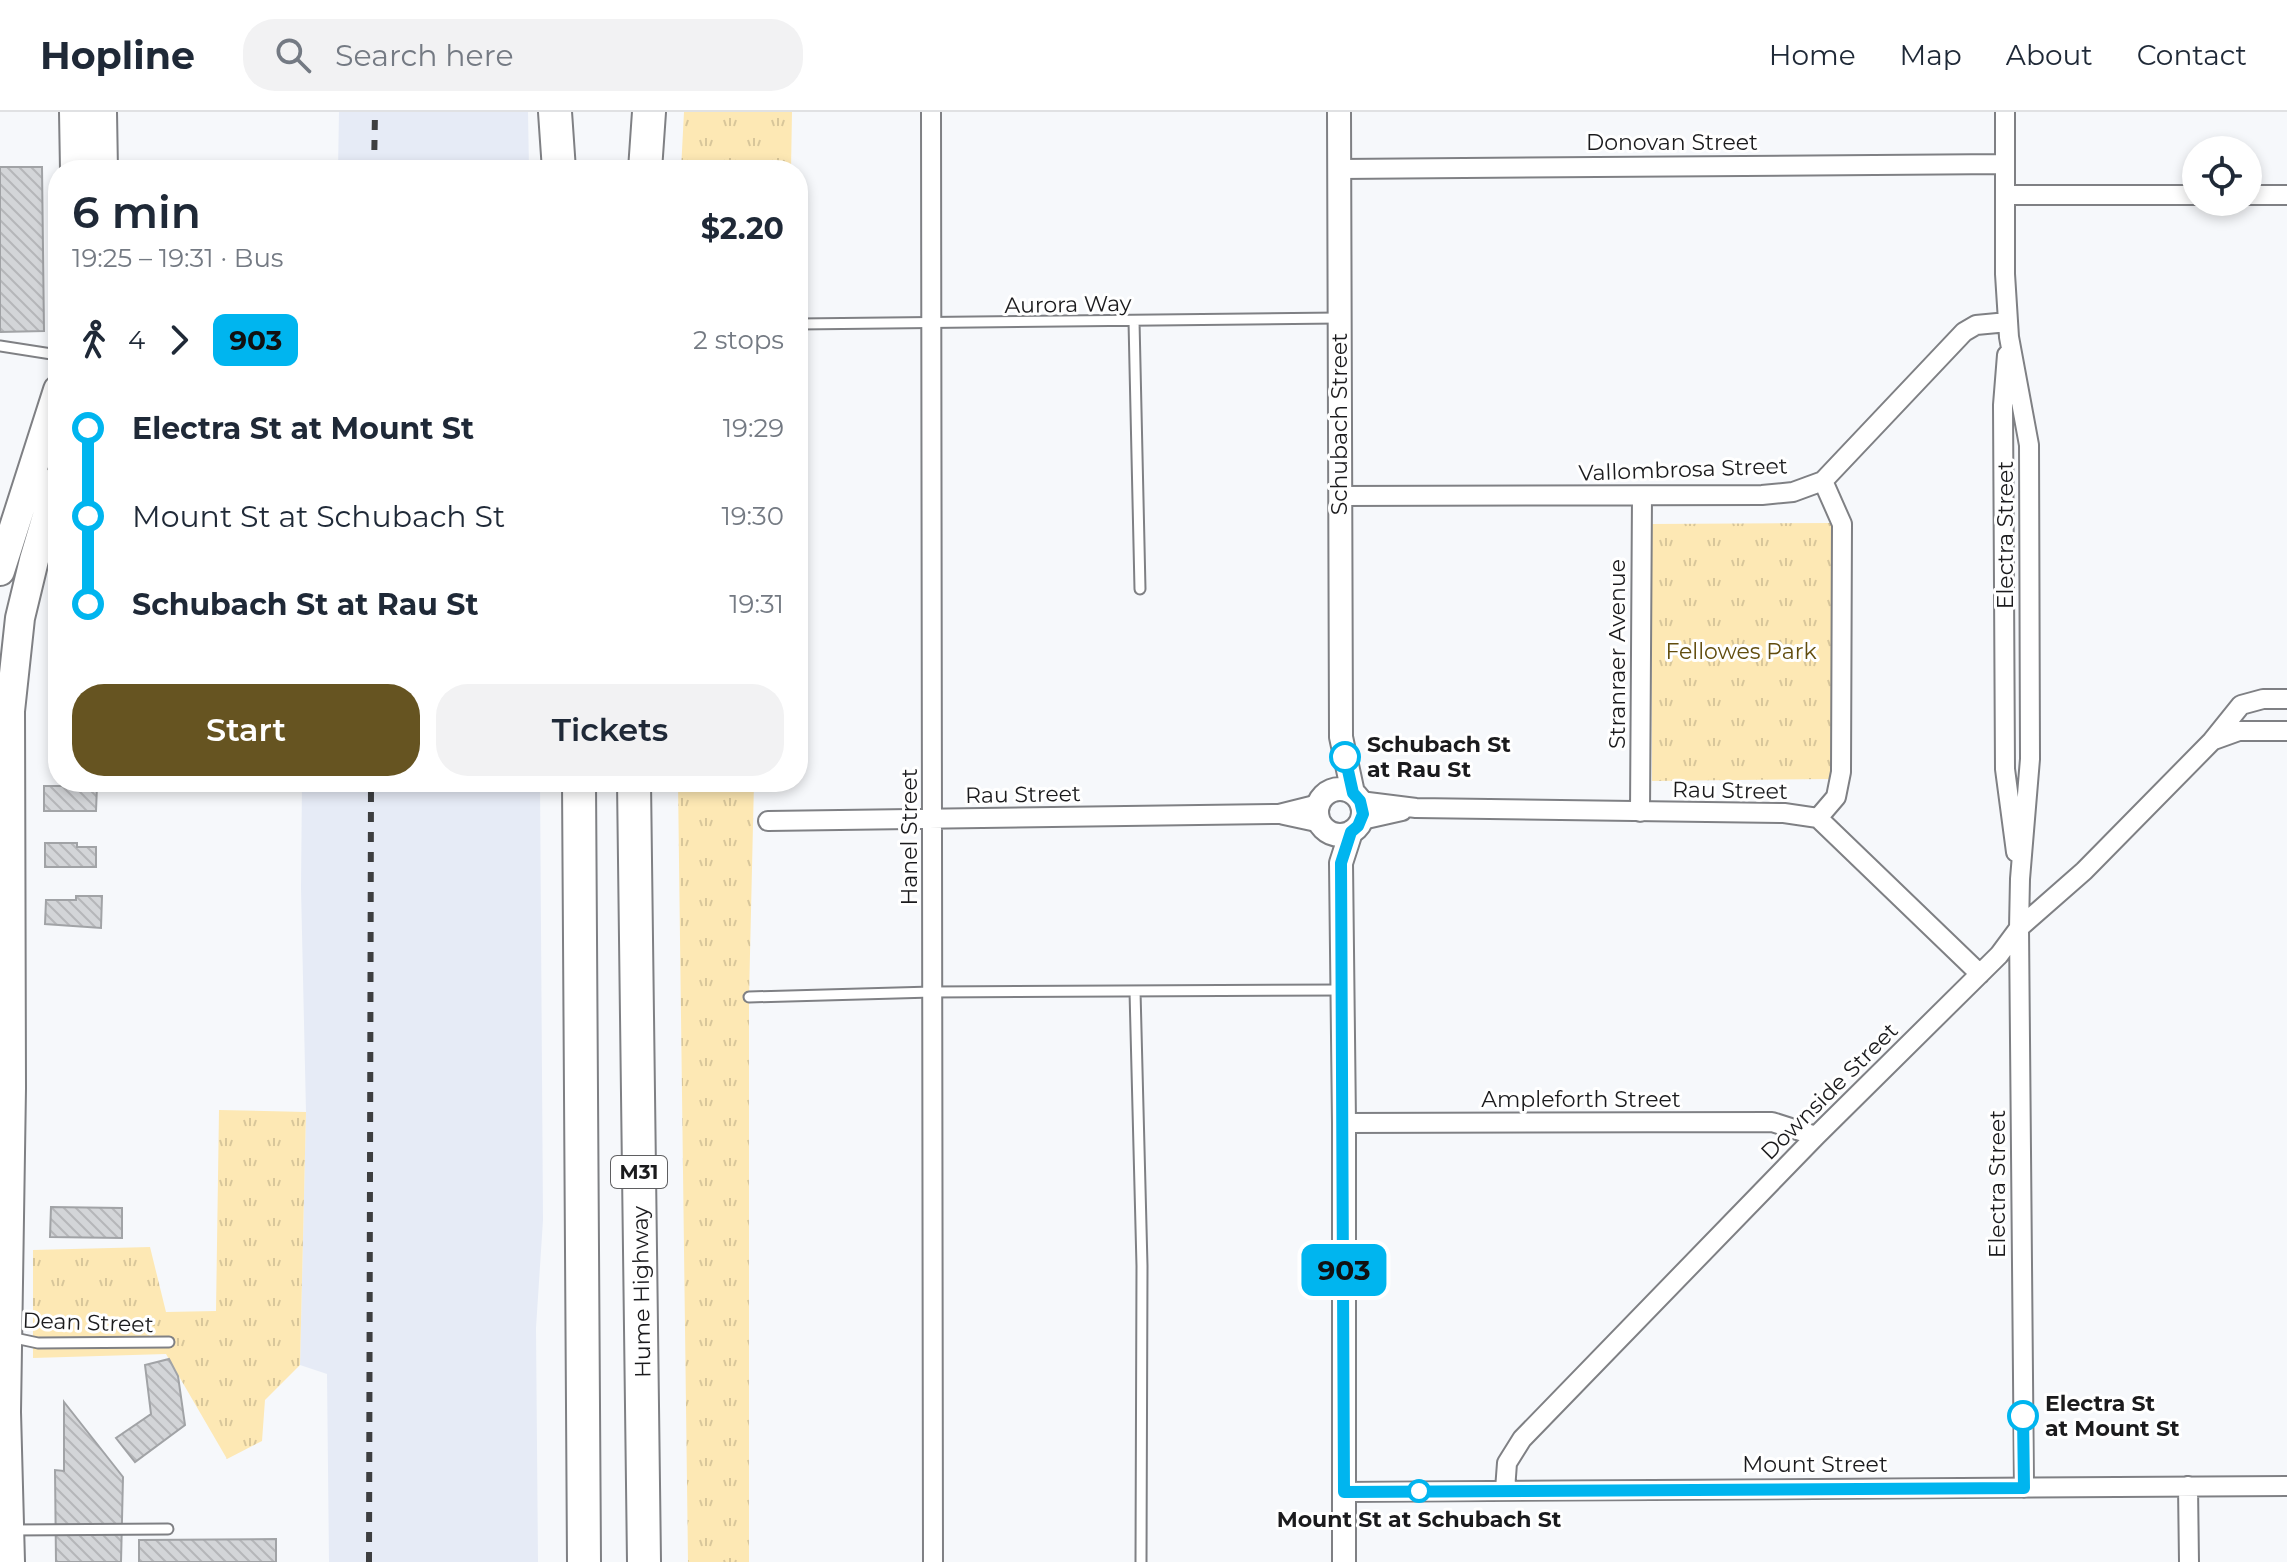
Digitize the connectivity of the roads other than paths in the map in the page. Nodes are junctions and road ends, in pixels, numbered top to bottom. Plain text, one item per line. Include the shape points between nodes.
1 (74, 112) edge
2 (102, 112) edge
3 (555, 112) edge
4 (574, 112) edge
5 (627, 112) edge
6 (649, 112) edge
7 (931, 112) edge
8 (1339, 112) edge
9 (2005, 112) edge
10 (75, 160) edge
11 (103, 160) edge
12 (558, 160) edge
13 (574, 160) edge
14 (627, 160) edge
15 (646, 160) edge
16 (2004, 164) junction
17 (1340, 169) junction
18 (2005, 195) junction
19 (2182, 195) edge
20 (2262, 195) edge
21 (2287, 195) edge
22 (1339, 318) junction
23 (1134, 321) junction
24 (932, 323) junction
25 (808, 324) edge
26 (2009, 329) junction
27 (0, 346) edge
28 (48, 353) edge
29 (48, 421) edge
30 (1823, 481) junction
31 (1340, 496) junction
32 (1642, 496) junction
33 (48, 516) edge
34 (0, 571) edge
35 (1140, 589) dead end
36 (6, 682) edge
37 (2287, 699) edge
38 (2287, 731) edge
39 (2212, 741) junction
40 (579, 792) edge
41 (634, 792) edge
42 (1340, 812) junction
43 (1640, 812) junction
44 (1818, 818) junction
45 (934, 820) junction
46 (768, 821) dead end
47 (2020, 879) junction
48 (2019, 928) junction
49 (1980, 974) junction
50 (1343, 990) junction
51 (1135, 991) junction
52 (932, 992) junction
53 (749, 997) dead end
54 (1344, 1123) junction
55 (1816, 1136) junction
56 (2, 1337) edge
57 (169, 1342) dead end
58 (2188, 1486) junction
59 (2287, 1486) edge
60 (2024, 1488) junction
61 (1505, 1490) junction
62 (1344, 1492) junction
63 (168, 1529) dead end
64 (5, 1535) edge
65 (10, 1562) edge
66 (584, 1562) edge
67 (644, 1562) edge
68 (933, 1562) edge
69 (1141, 1562) edge
70 (1344, 1562) edge
71 (2189, 1562) edge

1 - 10 main road
2 - 11 main road
3 - 12 highway
4 - 13 highway
5 - 14 highway
6 - 15 highway
7 - 24 street, Hanel Street
8 - 17 street, Schubach Street
9 - 16 street, Electra Street
16 - 17 street, Donovan Street
16 - 18 street, Electra Street
17 - 22 street, Schubach Street
18 - 19 street
18 - 26 street, Electra Street
20 - 21 street
22 - 23 lane, Aurora Way
22 - 31 street, Schubach Street
23 - 24 lane, Aurora Way
23 - 35 lane
24 - 25 lane, Aurora Way
24 - 45 street, Hanel Street
26 - 30 street, Vallombrosa Street via 1976,325 1964,332
26 - 47 street, Electra Street via 2003,405 2005,769
26 - 47 street, Electra Street via 2029,445 2030,759
27 - 28 lane
29 - 34 main road
30 - 32 street, Vallombrosa Street via 1793,492 1762,495
30 - 44 street via 1842,524 1841,772 1836,797
31 - 32 street, Vallombrosa Street
31 - 42 street, Schubach Street
32 - 43 street, Stranraer Avenue
33 - 36 main road
36 - 56 main road
37 - 39 street, Downside Street via 2241,705
38 - 39 street via 2239,731
39 - 48 street, Downside Street via 2084,871
40 - 66 highway, M31
41 - 67 highway, Hume Highway / M31
42 - 43 street, Rau Street
42 - 45 street, Rau Street
42 - 50 street, Schubach Street
43 - 44 street, Rau Street
44 - 49 street
45 - 46 street, Rau Street
45 - 52 street, Hanel Street
47 - 48 street, Electra Street
48 - 49 street, Downside Street
48 - 60 street, Electra Street
49 - 55 street, Downside Street
50 - 51 lane
50 - 54 street, Schubach Street
51 - 52 lane
51 - 69 lane via 1142,1266
52 - 53 lane
52 - 68 street, Hanel Street
54 - 55 street, Ampleforth Street via 1772,1122
54 - 62 street, Schubach Street
55 - 61 street, Downside Street via 1522,1439 1507,1463
56 - 57 lane, Dean Street via 38,1343
56 - 64 main road
58 - 59 street, Mount Street
58 - 60 street, Mount Street
58 - 71 street
60 - 61 street, Mount Street
61 - 62 street, Mount Street
62 - 70 street, Schubach Street
63 - 64 lane
64 - 65 main road

